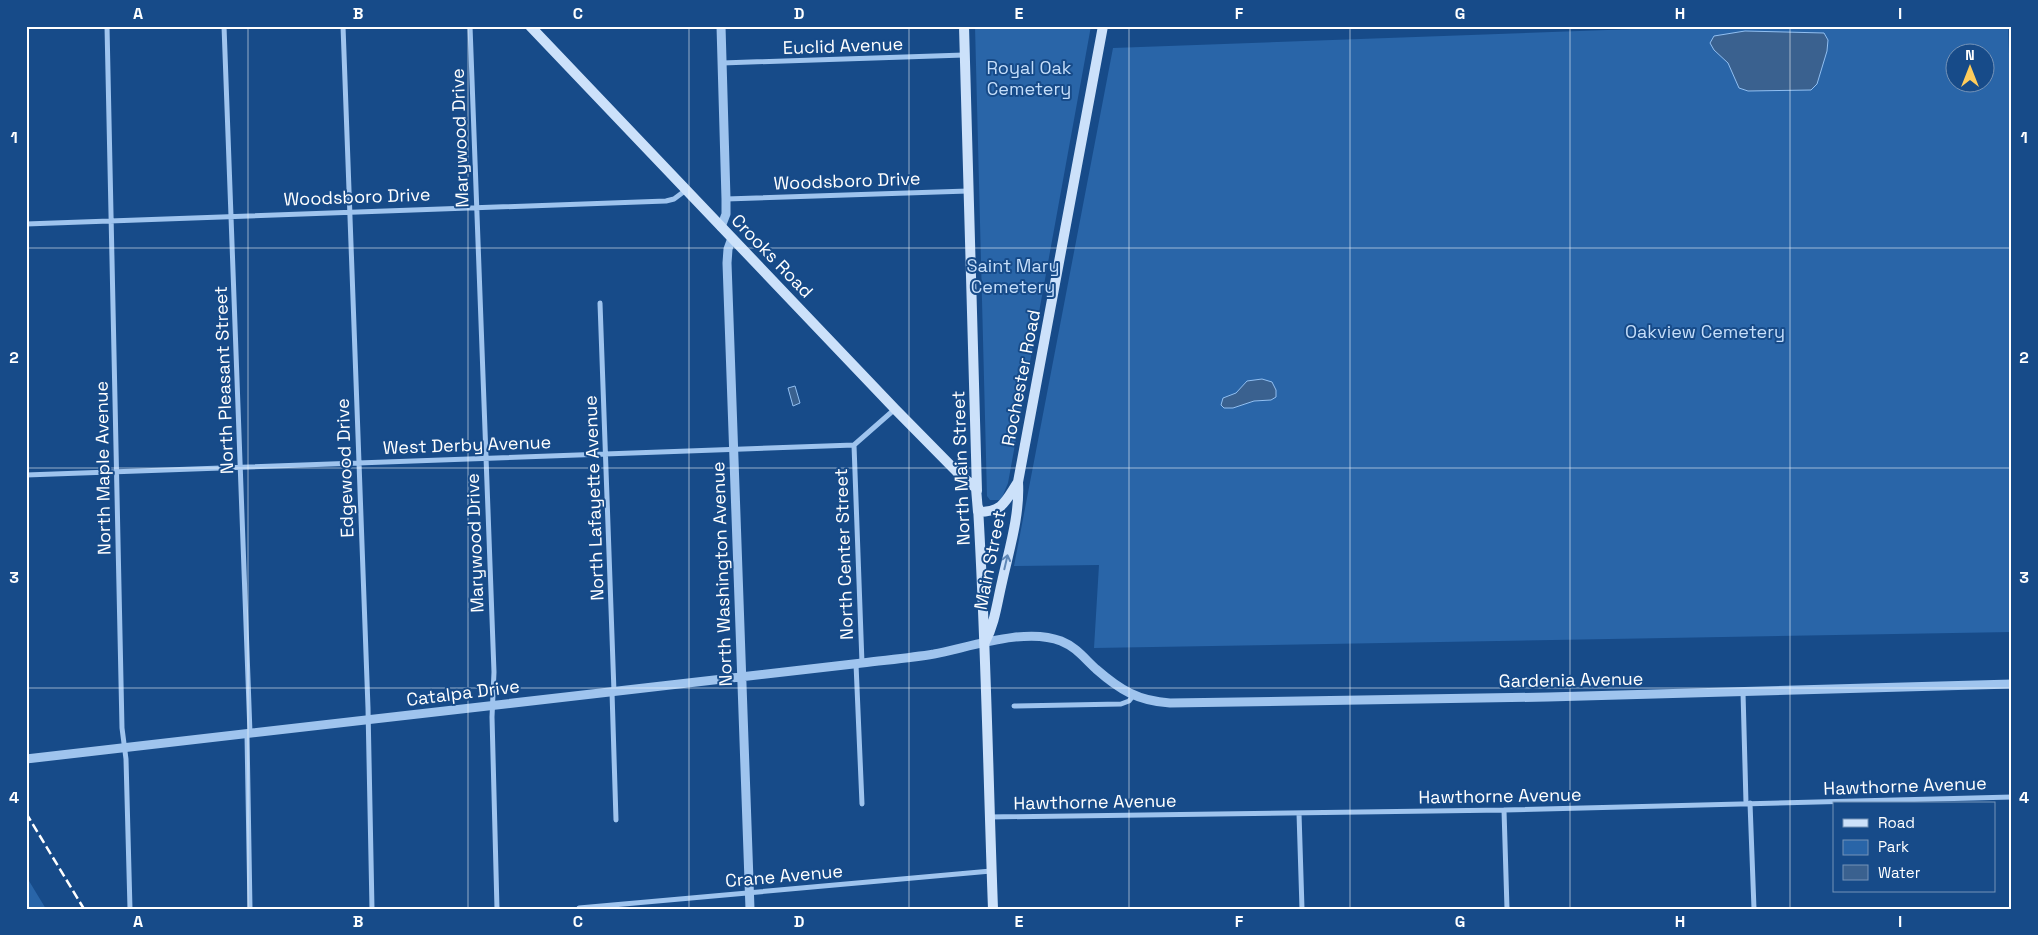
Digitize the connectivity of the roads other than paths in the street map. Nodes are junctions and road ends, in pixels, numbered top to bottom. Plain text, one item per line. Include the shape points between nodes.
1 (107, 26) edge
2 (224, 26) edge
3 (343, 26) edge
4 (470, 26) edge
5 (530, 26) edge
6 (721, 26) edge
7 (964, 26) edge
8 (1103, 26) edge
9 (965, 55) junction
10 (722, 63) junction
11 (686, 189) junction
12 (968, 191) junction
13 (726, 199) junction
14 (476, 206) junction
15 (349, 212) junction
16 (231, 216) junction
17 (111, 221) junction
18 (26, 224) edge
19 (721, 227) junction
20 (732, 238) junction
21 (600, 303) dead end
22 (895, 409) junction
23 (854, 445) junction
24 (733, 449) junction
25 (606, 454) junction
26 (485, 458) junction
27 (359, 463) junction
28 (241, 468) junction
29 (116, 472) junction
30 (26, 476) edge
31 (1018, 482) junction
32 (976, 488) junction
33 (978, 512) junction
34 (984, 643) junction
35 (903, 658) joint
36 (859, 664) junction
37 (742, 677) junction
38 (2012, 684) edge
39 (613, 692) junction
40 (1743, 692) junction
41 (1133, 696) junction
42 (493, 706) junction
43 (1014, 706) dead end
44 (368, 720) junction
45 (248, 734) junction
46 (124, 747) junction
47 (26, 759) edge
48 (2012, 797) edge
49 (1748, 803) junction
50 (862, 804) dead end
51 (1504, 810) junction
52 (1299, 813) junction
53 (989, 817) junction
54 (616, 820) dead end
55 (992, 871) junction
56 (750, 893) junction
57 (579, 908) edge
58 (130, 909) edge
59 (250, 909) edge
60 (372, 909) edge
61 (497, 909) edge
62 (750, 909) edge
63 (994, 909) edge
64 (1302, 909) edge
65 (1507, 909) edge
66 (1754, 909) edge

1 - 17 street, North Maple Avenue
2 - 16 street, North Pleasant Street
3 - 15 street, Edgewood Drive
4 - 14 street, Marywood Drive
5 - 11 main road, Crooks Road
6 - 10 street
7 - 9 main road, North Main Street
8 - 31 main road, Rochester Road
9 - 10 street, Euclid Avenue
9 - 12 main road, North Main Street
10 - 13 street
11 - 14 street, Woodsboro Drive via 666,201
11 - 19 main road, Crooks Road
12 - 13 street, Woodsboro Drive
12 - 32 main road, North Main Street
13 - 19 street via 726,214
14 - 15 street, Woodsboro Drive
14 - 26 street, Marywood Drive
15 - 16 street, Woodsboro Drive
15 - 27 street, Edgewood Drive
16 - 17 street, Woodsboro Drive
16 - 28 street, North Pleasant Street
17 - 18 street, Woodsboro Drive
17 - 29 street, North Maple Avenue
19 - 20 main road, Crooks Road
20 - 22 main road, Crooks Road
20 - 24 street, North Washington Avenue via 727,263
21 - 25 street, North Lafayette Avenue
22 - 23 street
22 - 32 main road, Crooks Road
23 - 24 street, West Derby Avenue
23 - 36 street, North Center Street
24 - 25 street, West Derby Avenue
24 - 37 street, North Washington Avenue
25 - 26 street, West Derby Avenue
25 - 39 street, North Lafayette Avenue
26 - 27 street, West Derby Avenue
26 - 42 street, Marywood Drive
27 - 28 street, West Derby Avenue
27 - 44 street, Edgewood Drive
28 - 29 street, West Derby Avenue
28 - 45 street, North Pleasant Street
29 - 30 street, West Derby Avenue
29 - 46 street, North Maple Avenue
31 - 33 main road, Rochester Road via 1004,506 994,511
34 -> 31 main road, Main Street via 994,624 1019,495
32 - 33 main road
33 - 34 main road, North Main Street
34 - 35 street, Gardenia Avenue
34 - 41 street, Gardenia Avenue via 1020,637 1060,641 1080,652 1095,668
34 - 53 main road, North Main Street
35 - 36 street, Catalpa Drive
36 - 37 street, Catalpa Drive
36 - 50 street, North Center Street
37 - 39 street, Catalpa Drive
37 - 56 street, North Washington Avenue
38 - 40 street, Gardenia Avenue
39 - 42 street, Catalpa Drive
39 - 54 street, North Lafayette Avenue
40 - 41 street, Gardenia Avenue via 1170,703
40 - 49 street
41 - 43 street via 1121,704
42 - 44 street, Catalpa Drive
42 - 61 street, Marywood Drive
44 - 45 street, Catalpa Drive
44 - 60 street, Edgewood Drive
45 - 46 street, Catalpa Drive
45 - 59 street, North Pleasant Street
46 - 47 street, Catalpa Drive
46 - 58 street, North Maple Avenue
48 - 49 street, Hawthorne Avenue
49 - 51 street, Hawthorne Avenue
49 - 66 street
51 - 52 street, Hawthorne Avenue
51 - 65 street
52 - 53 street, Hawthorne Avenue
52 - 64 street
53 - 55 main road, North Main Street
55 - 56 street, Crane Avenue
55 - 63 main road, North Main Street
56 - 57 street, Crane Avenue
56 - 62 street, North Washington Avenue

